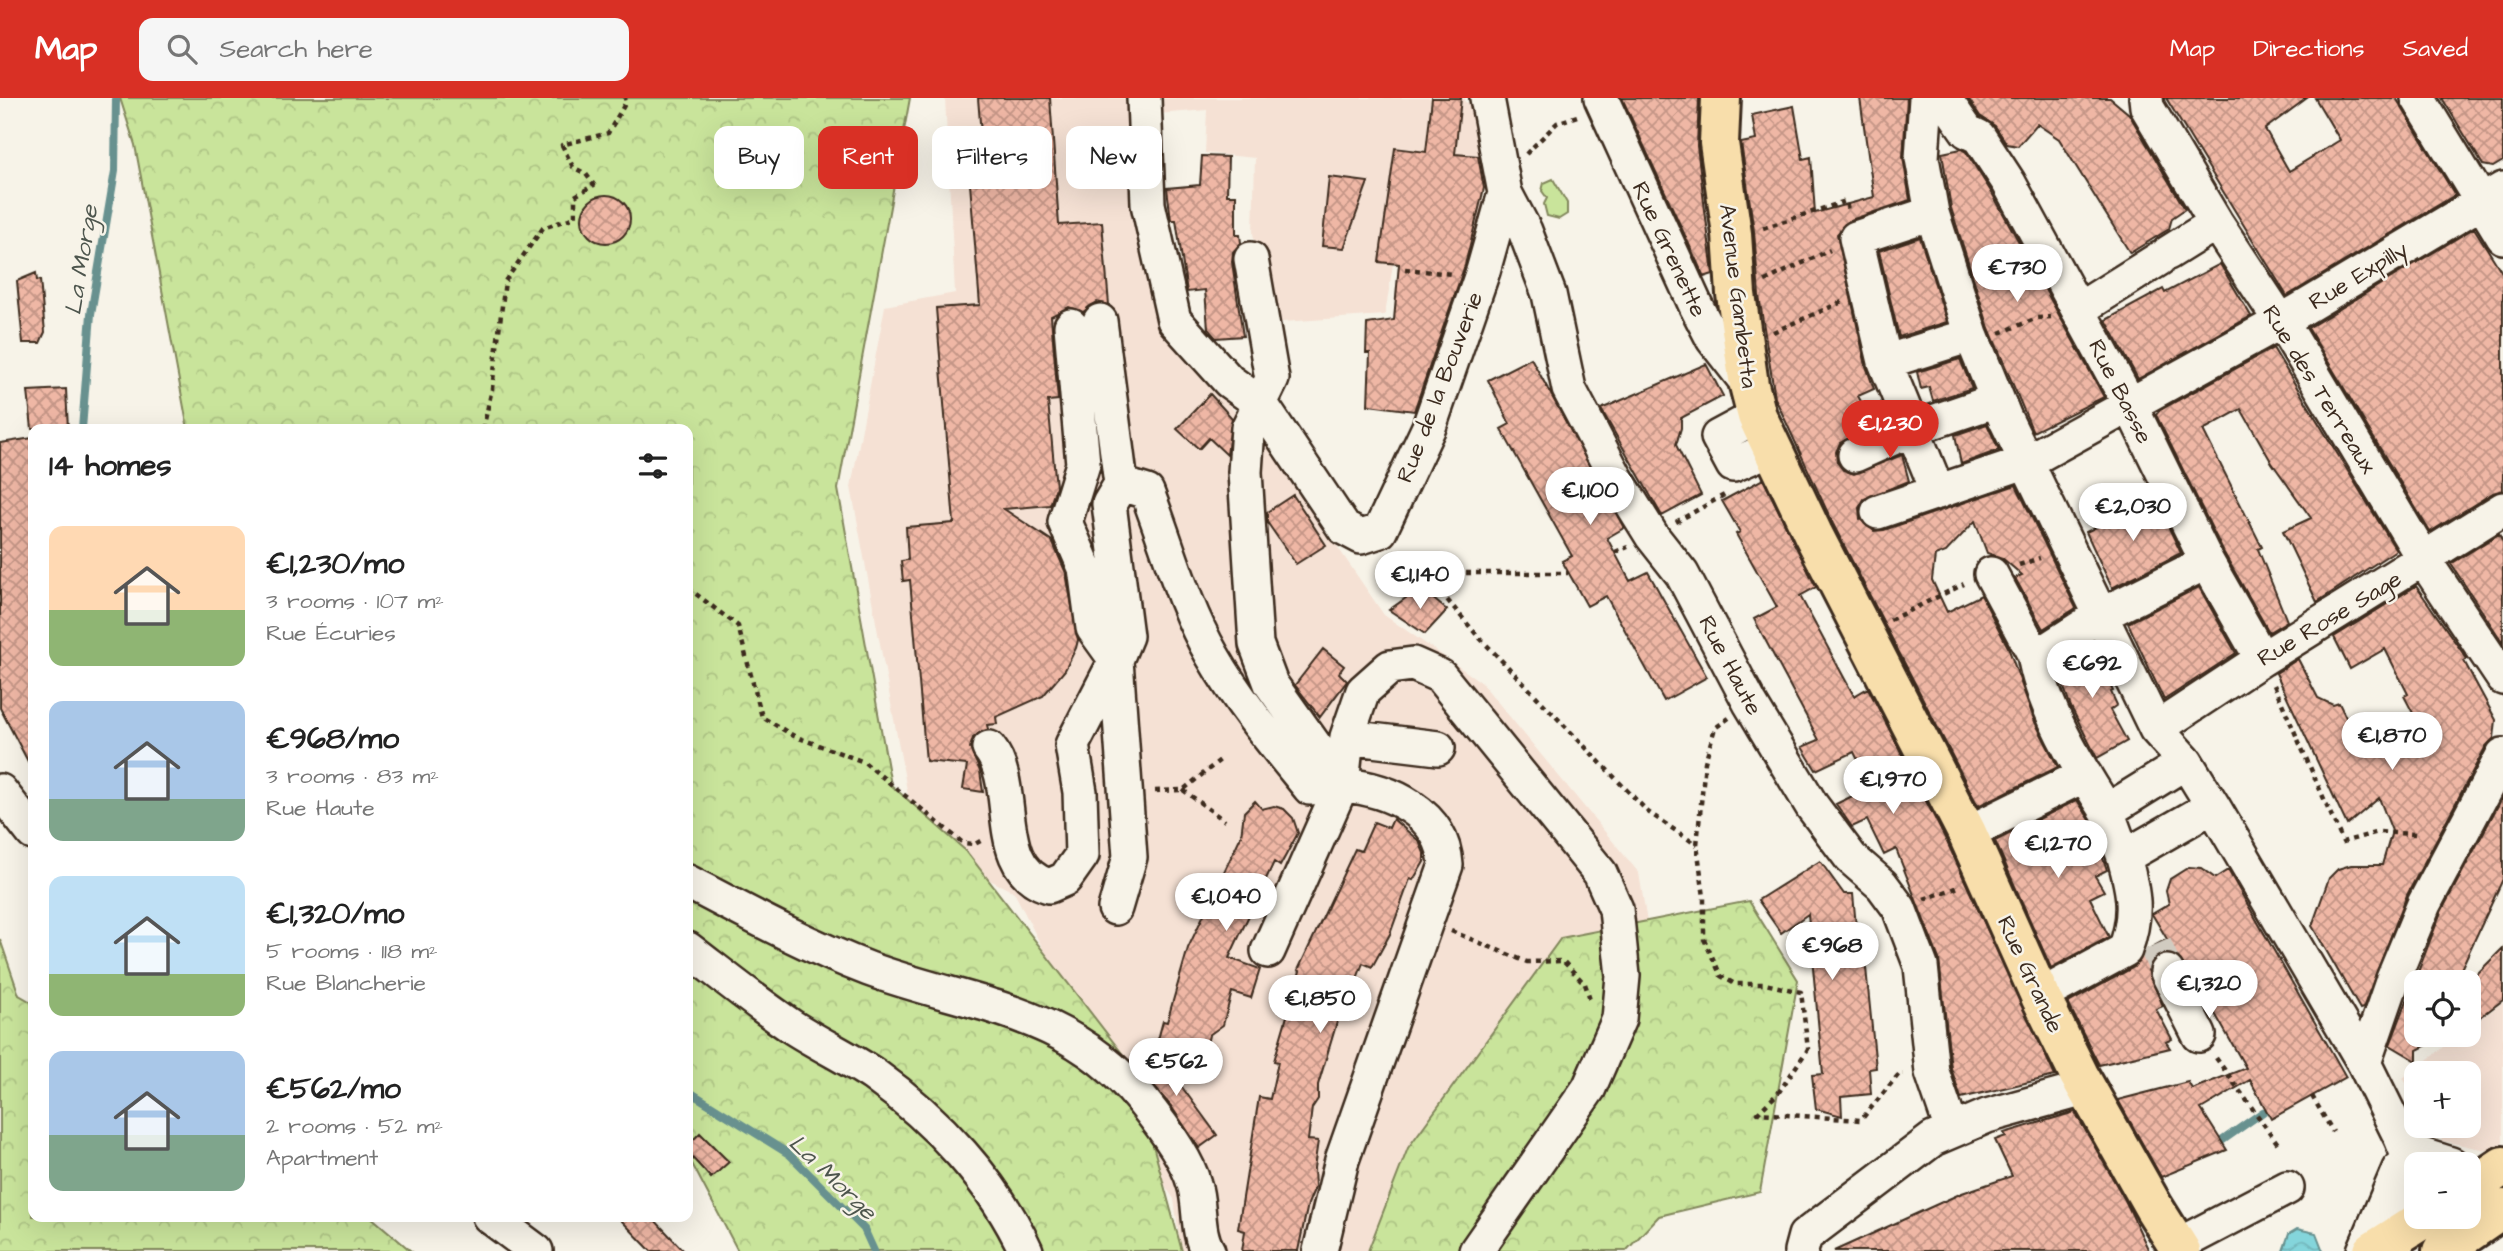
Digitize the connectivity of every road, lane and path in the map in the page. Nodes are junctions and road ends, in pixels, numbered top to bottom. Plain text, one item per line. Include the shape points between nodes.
1 (625, 98) edge
2 (1144, 98) edge
3 (1487, 98) edge
4 (1721, 98) edge
5 (1926, 98) edge
6 (1944, 98) edge
7 (2146, 98) edge
8 (2418, 98) edge
9 (1596, 106) edge
10 (2492, 196) edge
11 (1509, 199) junction
12 (1932, 213) junction
13 (2216, 223) junction
14 (1772, 225) dead end
15 (2503, 237) edge
16 (1856, 238) junction
17 (1251, 258) dead end
18 (1405, 269) dead end
19 (1480, 281) junction
20 (1754, 285) dead end
21 (1869, 292) junction
22 (2078, 310) junction
23 (2280, 322) junction
24 (1762, 337) dead end
25 (1972, 339) junction
26 (1885, 362) junction
27 (1997, 400) junction
28 (1261, 404) junction
29 (2129, 412) junction
30 (1760, 417) junction
31 (484, 424) edge
32 (1915, 428) junction
33 (1855, 455) dead end
34 (2041, 463) junction
35 (1121, 484) junction
36 (1789, 486) joint
37 (1938, 492) junction
38 (2503, 509) edge
39 (1878, 512) dead end
40 (1380, 531) junction
41 (2203, 559) junction
42 (2424, 560) junction
43 (1416, 573) junction
44 (1568, 573) dead end
45 (1991, 574) dead end
46 (693, 592) edge
47 (2107, 606) junction
48 (2034, 654) junction
49 (2262, 659) junction
50 (1116, 660) junction
51 (2502, 678) edge
52 (1750, 703) junction
53 (2156, 729) junction
54 (1347, 737) junction
55 (989, 748) dead end
56 (1438, 748) dead end
57 (2503, 755) edge
58 (1220, 760) dead end
59 (2186, 762) junction
60 (2085, 775) junction
61 (1342, 784) junction
62 (1183, 790) junction
63 (0, 791) edge
64 (1145, 792) dead end
65 (2213, 806) junction
66 (2107, 811) junction
67 (1225, 821) dead end
68 (28, 827) edge
69 (1967, 833) junction
70 (2416, 834) dead end
71 (992, 845) dead end
72 (1697, 845) junction
73 (2124, 858) junction
74 (1986, 878) junction
75 (693, 885) edge
76 (1115, 908) dead end
77 (1899, 908) junction
78 (1425, 920) junction
79 (2152, 947) junction
80 (1268, 951) dead end
81 (693, 953) edge
82 (2040, 996) junction
83 (1619, 1019) junction
84 (2199, 1035) dead end
85 (2364, 1063) junction
86 (1932, 1072) junction
87 (2228, 1076) dead end
88 (2088, 1088) junction
89 (2312, 1096) dead end
90 (1952, 1130) junction
91 (2333, 1132) dead end
92 (2278, 1144) dead end
93 (2407, 1150) junction
94 (2413, 1152) edge
95 (2287, 1188) dead end
96 (2485, 1198) edge
97 (497, 1222) edge
98 (2398, 1238) edge
99 (2179, 1248) edge
100 (536, 1251) edge
101 (1026, 1251) edge
102 (1208, 1251) edge
103 (1320, 1251) edge
104 (1476, 1251) edge
105 (1801, 1251) edge
106 (2364, 1251) edge
107 (2442, 1251) edge

1 - 31 path via 608,133 562,145 573,167 594,185 575,196 575,217 543,228 505,281
2 - 28 street via 1148,204 1174,320 1229,381
3 - 11 street, Rue Haute
4 - 30 main road, Avenue Gambetta via 1719,143
5 - 12 street via 1922,158
6 - 22 street, Rue Basse via 1967,131 1979,137 2009,183
7 - 13 street, Rue des Terreaux via 2147,107
8 - 10 street
9 - 11 path via 1558,123 1525,155
9 - 30 street, Rue Grenette via 1713,339
10 - 15 street
10 - 23 street, Rue Expilly
11 - 19 street, Rue de la Bouverie
11 - 52 street, Rue Haute via 1549,294 1569,389 1616,478 1682,574
12 - 16 street
12 - 25 street
13 - 22 street
13 - 23 street, Rue des Terreaux
14 - 16 path via 1846,201
16 - 20 path
16 - 21 street
17 - 28 street via 1272,379
18 - 19 path via 1465,275
19 - 40 street, Rue de la Bouverie via 1429,427
21 - 24 path
21 - 26 street
22 - 25 path
22 - 29 street, Rue Basse
23 - 29 street, Rue Expilly
23 - 42 street, Rue des Terreaux
25 - 26 street
25 - 27 street
26 - 32 street
27 - 32 street
27 - 34 street
28 - 40 street via 1344,528 1361,537
28 - 61 street via 1248,428 1245,472 1256,644 1271,684
29 - 34 street, Rue Expilly
29 - 41 street, Rue Basse
30 - 36 main road, Avenue Gambetta
32 - 33 street
32 - 37 street
34 - 37 street, Rue Expilly
34 - 47 street
35 - 50 street via 1109,505 1126,636
35 - 50 street via 1085,323 1083,464 1065,522 1085,568 1093,628
35 - 61 street via 1147,492 1187,604 1248,713 1310,788
36 - 69 main road, Rue Grande
37 - 39 street, Rue Expilly
38 - 42 street, Rue Rose Sage
40 - 43 path via 1391,536
41 - 47 street
41 - 49 street, Rue Basse
42 - 49 street, Rue Rose Sage
42 - 51 street, Rue des Terreaux
43 - 44 path
43 - 72 path via 1433,583 1476,634 1648,812
45 - 48 street
46 - 71 path via 738,626 762,717 794,736 864,762 963,844 987,838
47 - 48 street
47 - 53 street
48 - 60 street via 2038,682
49 - 53 street, Rue Rose Sage
49 - 70 path via 2343,842 2378,832
50 - 55 street via 1072,745 1080,792 1082,855 1065,879 1049,886 1040,884 1019,863 999,759
50 - 76 street via 1130,857
52 - 72 path via 1715,728 1705,762
52 - 77 street, Rue Haute via 1812,806 1851,858 1882,885
53 - 59 street
54 - 56 street
54 - 61 street
54 - 83 street via 1363,691 1390,667 1413,664 1440,676 1600,873 1616,909 1623,976
57 - 85 street via 2424,904
58 - 62 path
59 - 65 street
59 - 66 street
60 - 66 street
60 - 69 street
61 - 78 street via 1402,800 1437,831 1446,865
61 - 80 street
62 - 64 path
62 - 67 path
63 - 68 street
65 - 73 street
65 - 85 street
66 - 73 street
69 - 74 main road, Rue Grande
72 - 86 path via 1704,939 1721,976 1735,984 1765,984 1801,992 1808,1049 1779,1092 1758,1113 1861,1120 1899,1074
73 - 79 street
74 - 77 path
74 - 82 main road, Rue Grande
75 - 102 street via 870,969 1014,1011 1059,1031 1101,1059 1141,1098 1187,1166
77 - 86 street, Rue Haute via 1921,966
78 - 83 path via 1527,962 1563,961 1585,984 1595,1013
78 - 103 street via 1342,1160
79 - 82 street via 2125,950
79 - 84 street
81 - 101 street via 791,1026 874,1076 952,1143 985,1181 1016,1227
82 - 88 main road, Rue Grande
83 - 104 street via 1589,1088
85 - 93 street
86 - 90 street, Rue Haute
87 - 92 path
88 - 90 street
88 - 99 main road, Rue Grande
89 - 91 path
90 - 105 street via 1933,1139 1805,1236
93 - 94 street
93 - 98 street via 2413,1168 2412,1187
93 - 106 street
95 - 99 street
96 - 107 main road
97 - 100 street

